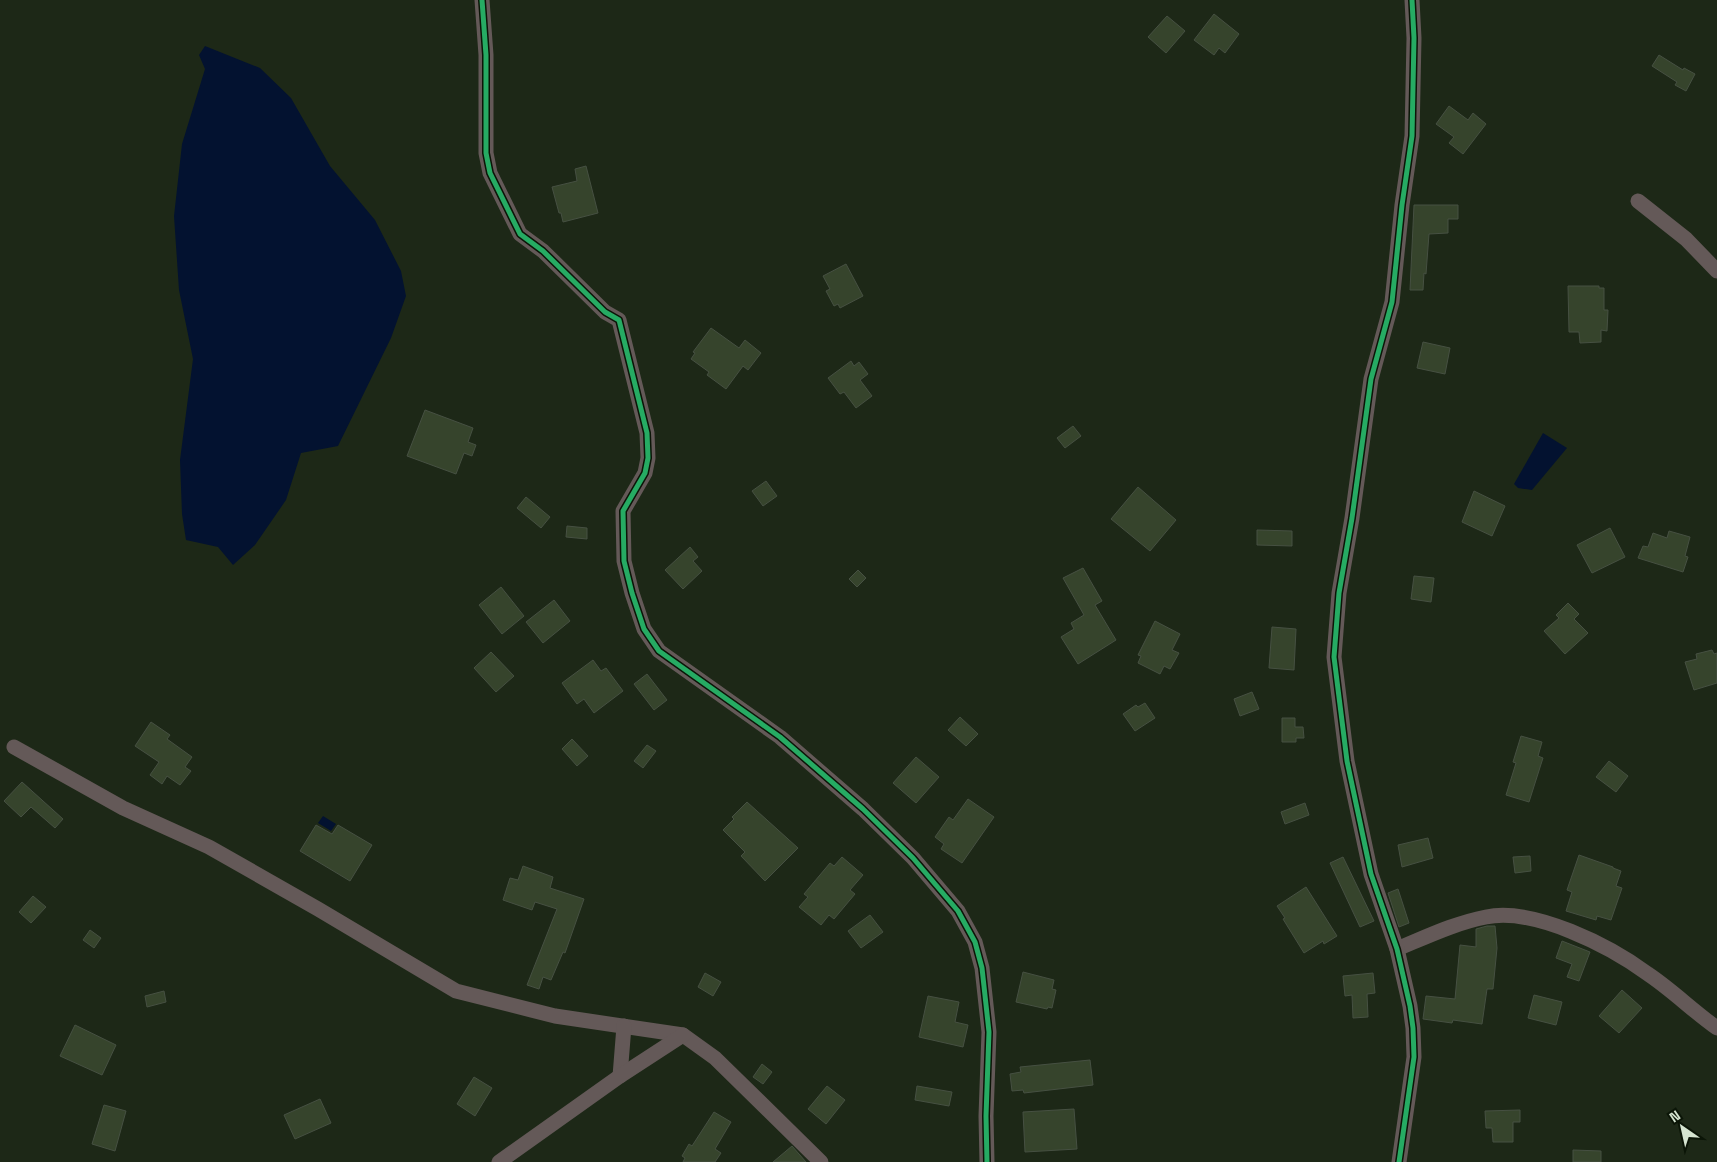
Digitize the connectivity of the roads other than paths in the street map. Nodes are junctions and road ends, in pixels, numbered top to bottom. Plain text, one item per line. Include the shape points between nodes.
1 (482, 0) edge
2 (1412, 0) edge
3 (1638, 201) dead end
4 (1717, 271) edge
5 (14, 747) dead end
6 (1397, 949) junction
7 (624, 1026) junction
8 (1717, 1028) edge
9 (683, 1035) junction
10 (620, 1076) junction
11 (499, 1162) edge
12 (822, 1162) edge
13 (987, 1162) edge
14 (1399, 1162) edge

1 - 13 street via 486,55 486,153 490,174 520,234 543,251 605,312 620,320 647,433 645,473 623,511 624,561 644,629 659,651 780,737 863,809 958,911 975,942 982,968 989,1032
2 - 6 street via 1412,136 1392,302 1372,379 1339,593 1334,657 1347,761 1369,865
3 - 4 street via 1686,239
5 - 7 street via 123,808 209,847 456,991 554,1016
6 - 8 street via 1458,924 1488,916 1514,914 1553,925 1624,957
6 - 14 street via 1410,1006 1414,1057
7 - 9 street
7 - 10 street
9 - 10 street
9 - 12 street via 715,1058
10 - 11 street

